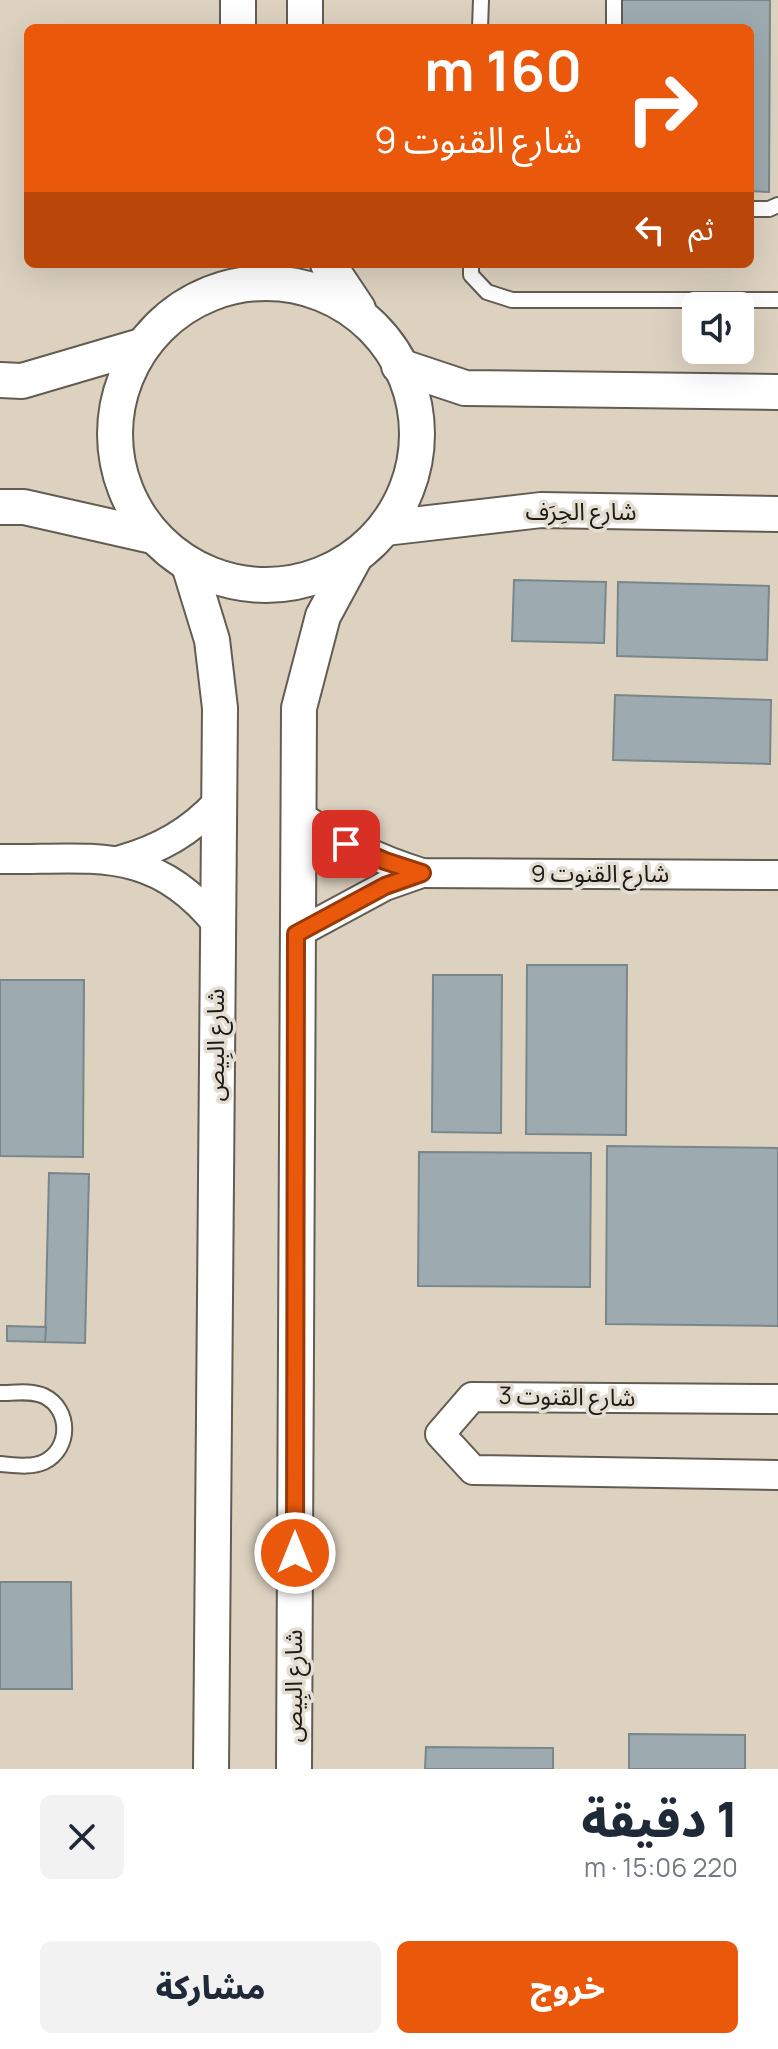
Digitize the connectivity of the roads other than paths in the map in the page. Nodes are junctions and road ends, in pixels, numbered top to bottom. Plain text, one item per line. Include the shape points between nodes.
1 (238, 0) edge
2 (305, 0) edge
3 (481, 0) edge
4 (614, 0) edge
5 (238, 24) edge
6 (305, 24) edge
7 (480, 24) edge
8 (614, 24) edge
9 (778, 205) edge
10 (754, 209) edge
11 (210, 268) edge
12 (330, 268) edge
13 (471, 268) edge
14 (778, 300) edge
15 (187, 303) junction
16 (369, 322) junction
17 (141, 346) junction
18 (399, 366) junction
19 (0, 380) edge
20 (778, 392) edge
21 (0, 507) edge
22 (778, 514) edge
23 (385, 528) junction
24 (152, 536) junction
25 (355, 557) junction
26 (189, 565) junction
27 (218, 802) junction
28 (297, 815) junction
29 (0, 859) edge
30 (121, 860) junction
31 (422, 873) junction
32 (778, 875) edge
33 (217, 924) junction
34 (296, 934) junction
35 (0, 1393) edge
36 (778, 1399) edge
37 (0, 1464) edge
38 (778, 1475) edge
39 (211, 1769) edge
40 (294, 1769) edge

1 - 5 street
2 - 6 street
3 - 7 lane
4 - 8 lane
9 - 10 lane
11 - 15 street
12 - 16 street
13 - 14 lane via 487,292 512,300
15 - 16 street via 232,286 281,282 328,295
15 - 17 street
16 - 18 street
17 - 19 street via 22,381
17 - 24 street via 119,392 113,443 125,493
18 - 20 street via 465,388
18 - 23 street via 416,406 417,449 407,491
21 - 24 street via 24,507
22 - 23 street, شارع الحِرَف via 541,510
23 - 25 street
24 - 26 street
25 - 26 street via 315,577 273,585 229,581
25 - 28 street, شارع البِيص via 323,616 299,708
26 - 27 street, شارع البِيص via 212,640 220,708
27 - 30 street via 185,833
27 - 33 street, شارع البِيص
28 - 31 street, شارع القنوت 9 via 346,844
28 - 34 street, شارع البِيص
29 - 30 street
30 - 33 street via 185,889
31 - 32 street, شارع القنوت 9
31 - 34 street, شارع القنوت 9 via 385,886
33 - 39 street, شارع البِيص
34 - 40 street, شارع البِيص
35 - 37 lane via 31,1393 51,1400 65,1429 59,1449 42,1463
36 - 38 street, شارع القنوت 3 via 472,1397 440,1434 473,1470

